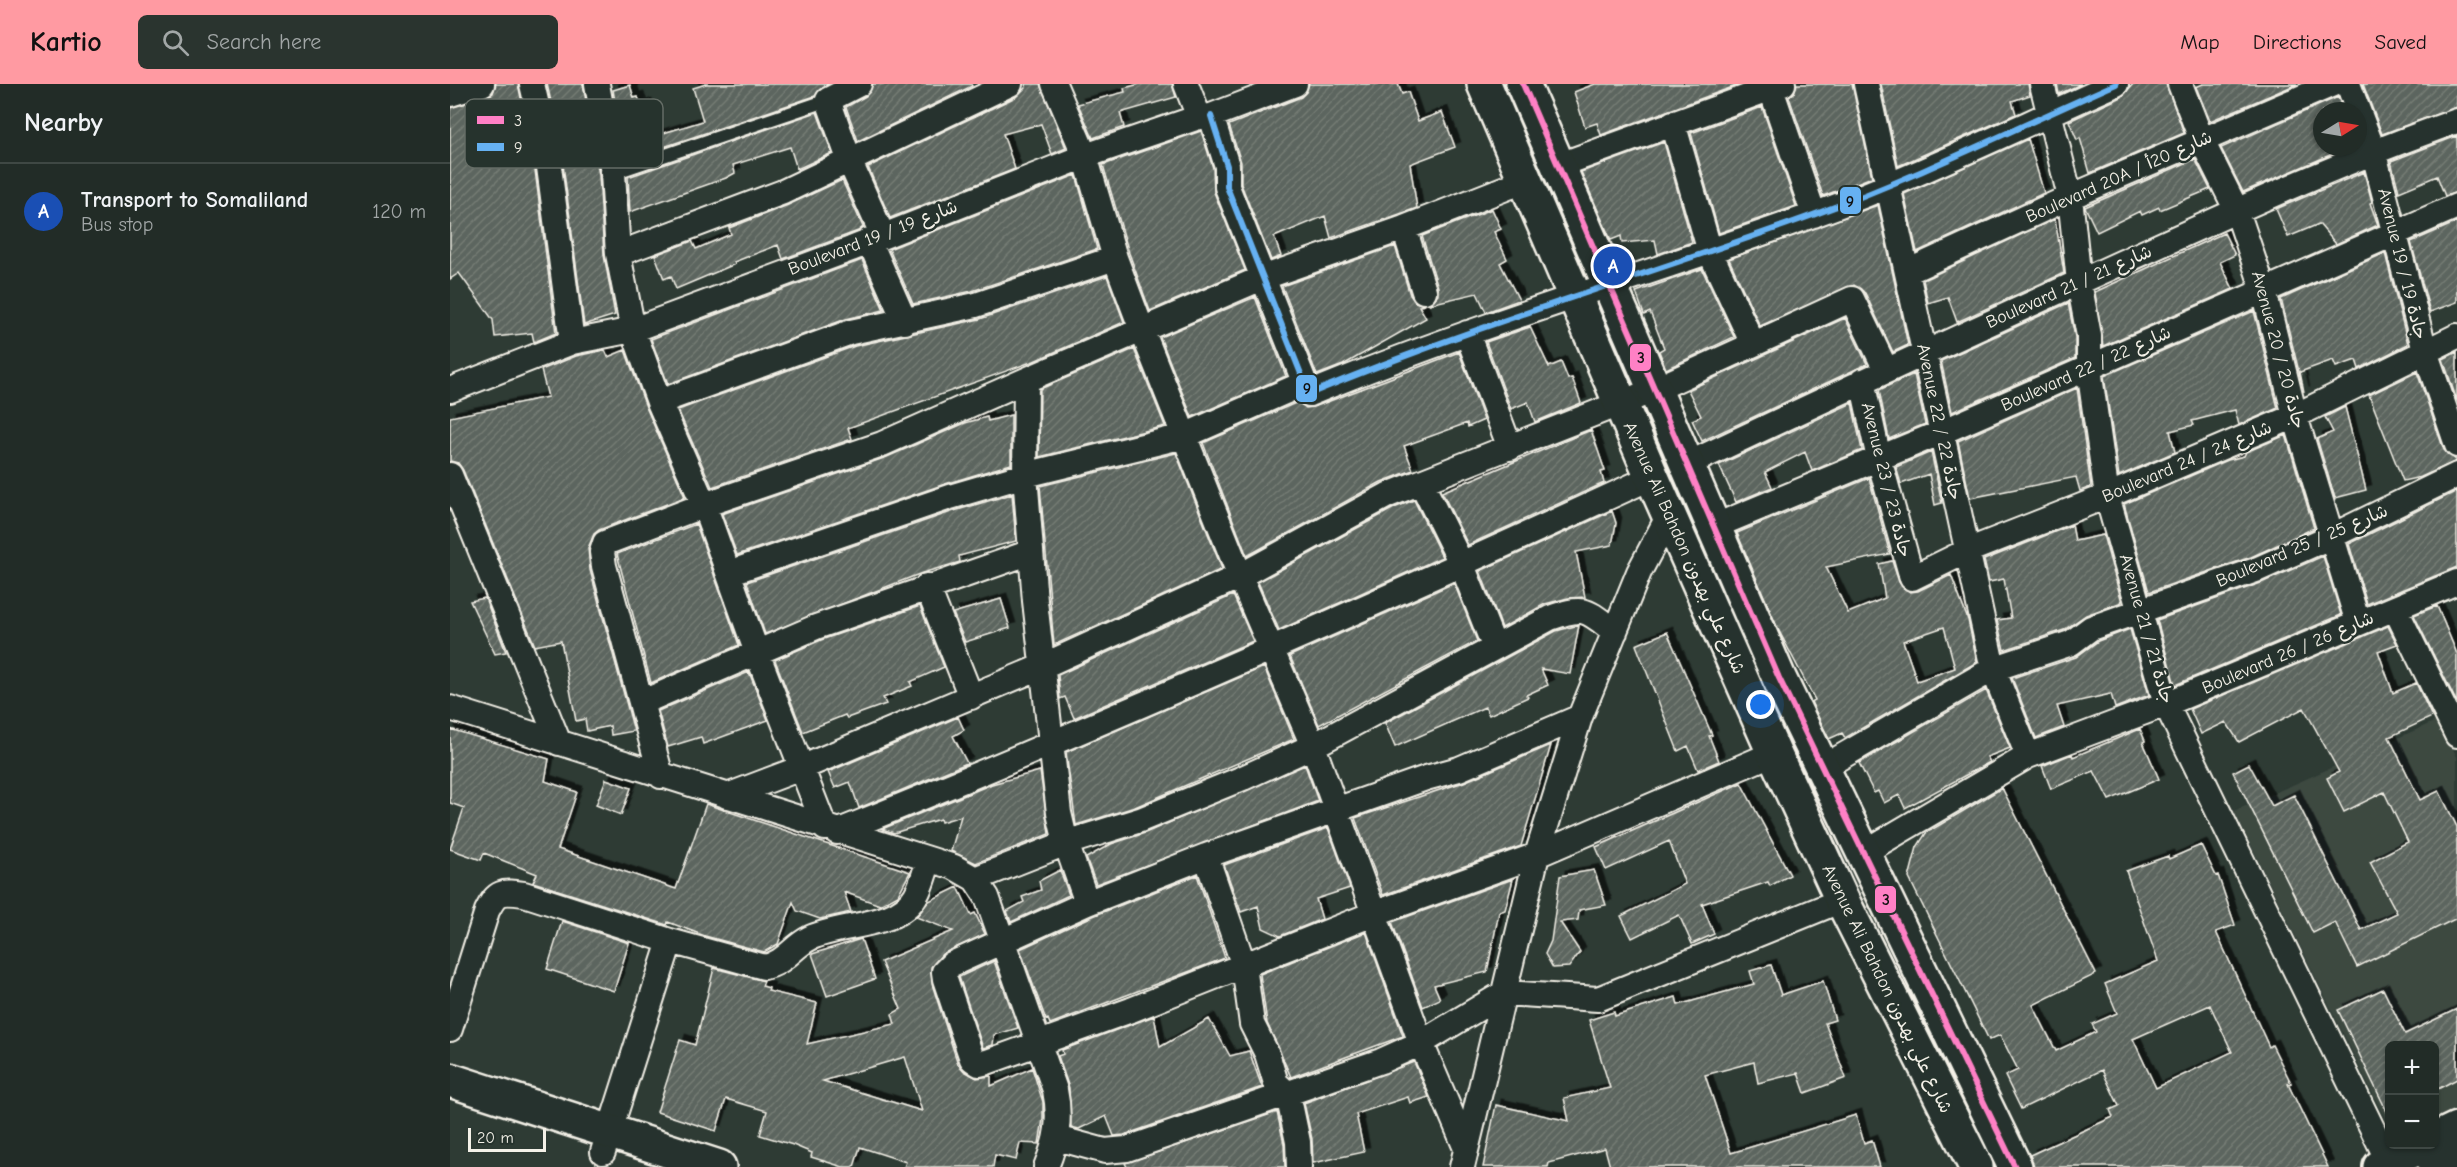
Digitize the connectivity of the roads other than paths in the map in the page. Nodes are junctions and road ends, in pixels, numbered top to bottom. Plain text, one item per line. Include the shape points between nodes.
1 (482, 84) edge
2 (532, 84) edge
3 (597, 84) edge
4 (859, 84) edge
5 (1011, 84) edge
6 (1054, 84) edge
7 (1186, 84) edge
8 (1295, 84) edge
9 (1484, 84) edge
10 (1523, 84) edge
11 (1866, 84) edge
12 (2042, 84) edge
13 (2116, 84) edge
14 (2180, 84) edge
15 (2333, 84) edge
16 (2348, 84) edge
17 (1777, 86) edge
18 (450, 94) edge
19 (536, 99) edge
20 (600, 99) edge
21 (828, 100) junction
22 (2048, 114) junction
23 (1205, 116) junction
24 (2457, 121) edge
25 (1673, 123) junction
26 (2202, 141) junction
27 (2373, 150) junction
28 (663, 156) edge
29 (1085, 156) junction
30 (850, 162) junction
31 (1557, 166) junction
32 (549, 168) edge
33 (611, 168) edge
34 (627, 168) edge
35 (612, 173) junction
36 (1526, 180) junction
37 (1889, 186) junction
38 (2070, 197) junction
39 (2457, 206) edge
40 (2237, 211) junction
41 (1814, 215) junction
42 (1404, 228) junction
43 (2395, 233) junction
44 (876, 237) junction
45 (1710, 252) junction
46 (618, 254) junction
47 (1115, 258) junction
48 (1907, 273) junction
49 (1262, 278) junction
50 (2079, 282) junction
51 (1610, 283) junction
52 (1424, 291) dead end
53 (2265, 291) junction
54 (1575, 296) junction
55 (905, 322) junction
56 (633, 330) junction
57 (1142, 330) junction
58 (1467, 333) junction
59 (2457, 336) edge
60 (572, 342) junction
61 (1753, 344) junction
62 (2425, 351) junction
63 (1924, 353) junction
64 (2088, 369) junction
65 (1886, 370) junction
66 (1026, 380) junction
67 (1862, 381) junction
68 (1305, 383) junction
69 (450, 390) edge
70 (1654, 390) junction
71 (659, 402) junction
72 (1621, 403) junction
73 (2295, 416) junction
74 (1942, 432) junction
75 (1184, 436) junction
76 (2457, 445) edge
77 (1510, 448) junction
78 (1879, 459) junction
79 (1686, 465) junction
80 (450, 475) edge
81 (2457, 475) edge
82 (1025, 476) junction
83 (1652, 477) junction
84 (1421, 482) junction
85 (2107, 496) junction
86 (704, 506) junction
87 (1669, 515) junction
88 (1713, 527) junction
89 (2332, 536) junction
90 (1967, 551) junction
91 (1031, 552) junction
92 (1462, 565) junction
93 (729, 573) junction
94 (1240, 576) junction
95 (1912, 578) joint
96 (2457, 582) edge
97 (927, 586) junction
98 (2395, 608) junction
99 (2139, 610) junction
100 (2358, 623) junction
101 (1615, 632) junction
102 (1494, 646) junction
103 (1271, 648) junction
104 (757, 652) junction
105 (1043, 666) junction
106 (1993, 669) junction
107 (971, 697) junction
108 (643, 702) junction
109 (2166, 704) junction
110 (450, 708) edge
111 (1580, 717) junction
112 (2457, 735) edge
113 (559, 743) junction
114 (1052, 745) junction
115 (1313, 746) junction
116 (1774, 753) junction
117 (2028, 756) junction
118 (801, 768) junction
119 (1822, 768) junction
120 (661, 776) junction
121 (727, 796) junction
122 (1336, 812) junction
123 (831, 830) junction
124 (1066, 843) junction
125 (1863, 853) junction
126 (1537, 855) junction
127 (1206, 856) junction
128 (929, 860) junction
129 (975, 879) junction
130 (1842, 900) junction
131 (1087, 903) junction
132 (1373, 914) junction
133 (1003, 940) junction
134 (670, 941) junction
135 (1244, 966) junction
136 (1504, 993) junction
137 (450, 1029) edge
138 (1039, 1042) junction
139 (1421, 1043) junction
140 (450, 1080) edge
141 (1288, 1094) junction
142 (450, 1103) edge
143 (2457, 1129) edge
144 (1057, 1138) junction
145 (2439, 1138) edge
146 (606, 1142) junction
147 (2416, 1149) edge
148 (1463, 1156) edge
149 (2457, 1156) edge
150 (2387, 1165) edge
151 (649, 1167) edge
152 (719, 1167) edge
153 (1046, 1167) edge
154 (1299, 1167) edge
155 (1976, 1167) edge
156 (2015, 1167) edge
157 (2435, 1167) edge

1 - 18 street
2 - 19 street
3 - 20 street
4 - 21 street
5 - 30 street
6 - 29 street
7 - 23 street
8 - 23 street, Boulevard 19 / شارع 19
9 - 36 main road, Avenue Ali Bahdon شارع علي بهدون
10 - 31 main road, Avenue Ali Bahdon شارع علي بهدون
11 - 37 street, Avenue 22 / جادة 22
12 - 22 street, Avenue 21 / جادة 21
13 - 22 street
14 - 26 street, Avenue 20 / جادة 20
15 - 26 street, Boulevard 20A / شارع 20أ
16 - 27 street, Avenue 19 / جادة 19
17 - 25 street
17 - 41 street
21 - 28 lane
21 - 30 street
22 - 37 street
22 - 38 street, Avenue 21 / جادة 21
23 - 29 street, Boulevard 19 / شارع 19
23 - 49 street via 1227,166 1227,188
24 - 27 street, Boulevard 21 / شارع 21
25 - 31 street
25 - 45 street
26 - 38 street, Boulevard 20A / شارع 20أ
26 - 40 street, Avenue 20 / جادة 20
27 - 40 street, Boulevard 21 / شارع 21
27 - 43 street, Avenue 19 / جادة 19
29 - 44 street, Boulevard 19 / شارع 19
29 - 47 street
30 - 44 street
30 - 46 street via 783,192
31 - 51 main road, Avenue Ali Bahdon شارع علي بهدون
32 - 60 street
33 - 35 street
34 - 35 lane
35 - 46 street
36 - 42 street
36 - 54 main road, Avenue Ali Bahdon شارع علي بهدون
37 - 41 street
37 - 48 street, Avenue 22 / جادة 22
38 - 48 street, Boulevard 20A / شارع 20أ
38 - 50 street, Avenue 21 / جادة 21
39 - 43 street, Boulevard 22 / شارع 22
40 - 50 street, Boulevard 21 / شارع 21
40 - 53 street, Avenue 20 / جادة 20
41 - 45 street
42 - 49 street
42 - 52 street
43 - 53 street, Boulevard 22 / شارع 22
43 - 62 street, Avenue 19 / جادة 19
44 - 55 street
44 - 56 street, Boulevard 19 / شارع 19
45 - 51 street
45 - 61 street
46 - 56 street
47 - 55 street via 976,305
47 - 57 street
48 - 63 street, Avenue 22 / جادة 22
49 - 57 street
49 - 68 street
50 - 63 street, Boulevard 21 / شارع 21
50 - 64 street, Avenue 21 / جادة 21 via 2089,336
51 - 54 street
51 - 70 main road, Avenue Ali Bahdon شارع علي بهدون
53 - 64 street, Boulevard 22 / شارع 22
53 - 73 street, Avenue 20 / جادة 20
54 - 58 street
54 - 72 main road, Avenue Ali Bahdon شارع علي بهدون
55 - 71 street via 813,344
56 - 60 street, Boulevard 19 / شارع 19
56 - 71 street
57 - 66 street
57 - 75 street
58 - 68 street via 1309,394
58 - 77 street
59 - 62 street, Boulevard 24 / شارع 24
60 - 69 street, Boulevard 19 / شارع 19
61 - 65 street via 1852,299
61 - 70 street
62 - 73 street, Boulevard 24 / شارع 24
62 - 76 street, Avenue 19 / جادة 19
63 - 65 street, Boulevard 21 / شارع 21
63 - 74 street, Avenue 22 / جادة 22
64 - 74 street, Boulevard 22 / شارع 22
64 - 85 street, Avenue 21 / جادة 21
65 - 67 street, Boulevard 21 / شارع 21
66 - 82 street
66 - 86 street via 882,444
67 - 78 street, Avenue 23 / جادة 23
67 - 79 street, Boulevard 21 / شارع 21
68 - 75 street
70 - 72 street
70 - 79 main road, Avenue Ali Bahdon شارع علي بهدون
71 - 86 street
72 - 77 street
72 - 83 main road, Avenue Ali Bahdon شارع علي بهدون
73 - 85 street, Boulevard 24 / شارع 24
73 - 89 street, Avenue 20 / جادة 20
74 - 78 street, Boulevard 22 / شارع 22
74 - 90 street, Avenue 22 / جادة 22
75 - 82 street
75 - 94 street
77 - 84 street
78 - 88 street, Boulevard 22 / شارع 22
78 - 95 street, Avenue 23 / جادة 23
79 - 88 main road, Avenue Ali Bahdon شارع علي بهدون
80 - 113 street
81 - 89 street, Boulevard 25 / شارع 25
82 - 91 street
82 - 93 street via 950,497
83 - 87 main road, Avenue Ali Bahdon شارع علي بهدون
83 - 92 street
84 - 92 street
84 - 94 street via 1378,500
85 - 90 street, Boulevard 24 / شارع 24
85 - 99 street, Avenue 21 / جادة 21
86 - 93 street
86 - 108 street via 614,538 605,543 602,552
87 - 101 street via 1639,572
87 - 116 main road, Avenue Ali Bahdon شارع علي بهدون
88 - 119 main road, Avenue Ali Bahdon شارع علي بهدون
89 - 99 street, Boulevard 25 / شارع 25 via 2256,570
89 - 100 street, Avenue 20 / جادة 20
90 - 95 street, Boulevard 24 / شارع 24
90 - 106 street, Avenue 22 / جادة 22
91 - 97 street
91 - 105 street
92 - 102 street
92 - 103 street
93 - 104 street
94 - 103 street
94 - 105 street
96 - 98 street, Boulevard 26 / شارع 26
97 - 104 street
97 - 107 street
98 - 100 street, Boulevard 26 / شارع 26
98 - 112 street
99 - 106 street, Boulevard 25 / شارع 25 via 2091,628 2071,643
99 - 109 street, Avenue 21 / جادة 21
100 - 109 street, Boulevard 26 / شارع 26
101 - 102 street via 1588,611 1579,609 1550,618
101 - 111 street
102 - 115 street
103 - 114 street
103 - 115 street
104 - 108 street
104 - 118 street
105 - 107 street
105 - 114 street
106 - 117 street, Avenue 22 / جادة 22
106 - 119 street, Boulevard 25 / شارع 25
107 - 118 street
108 - 120 street
109 - 117 street, Boulevard 26 / شارع 26
109 - 150 street, Avenue 21 / جادة 21
110 - 113 street
111 - 122 street via 1459,770 1426,778
111 - 126 street
113 - 120 street
114 - 123 street
114 - 124 street
115 - 122 street
115 - 124 street via 1187,802
116 - 126 street
116 - 130 main road, Avenue Ali Bahdon شارع علي بهدون
117 - 125 street, Boulevard 26 / شارع 26
118 - 121 street
118 - 123 street
119 - 125 main road, Avenue Ali Bahdon شارع علي بهدون
120 - 121 street
121 - 123 street
122 - 127 street
122 - 132 street
123 - 128 street
124 - 129 street
124 - 131 street
125 - 156 main road, Avenue Ali Bahdon شارع علي بهدون
126 - 132 street
126 - 136 street
127 - 131 street
127 - 135 street
128 - 129 street via 954,867
128 - 134 street via 916,895 906,909 892,917 811,937 776,965 753,965
129 - 133 street via 987,897
130 - 136 street via 1598,999
130 - 155 main road, Avenue Ali Bahdon شارع علي بهدون
131 - 133 street
132 - 135 street
132 - 139 street
133 - 138 street
133 - 138 street via 952,964 944,972 972,1059 979,1064 987,1062
134 - 137 street via 505,891 494,897 487,911
134 - 146 street
135 - 138 street
135 - 141 street via 1252,1024 1276,1083
136 - 139 street
136 - 148 street
138 - 144 street via 1057,1101
139 - 141 street
139 - 148 street
140 - 146 main road
141 - 144 street via 1127,1149 1105,1151
141 - 154 street
142 - 146 main road
143 - 145 main road
144 - 153 street
146 - 151 main road
146 - 152 main road
147 - 150 main road
149 - 157 main road

